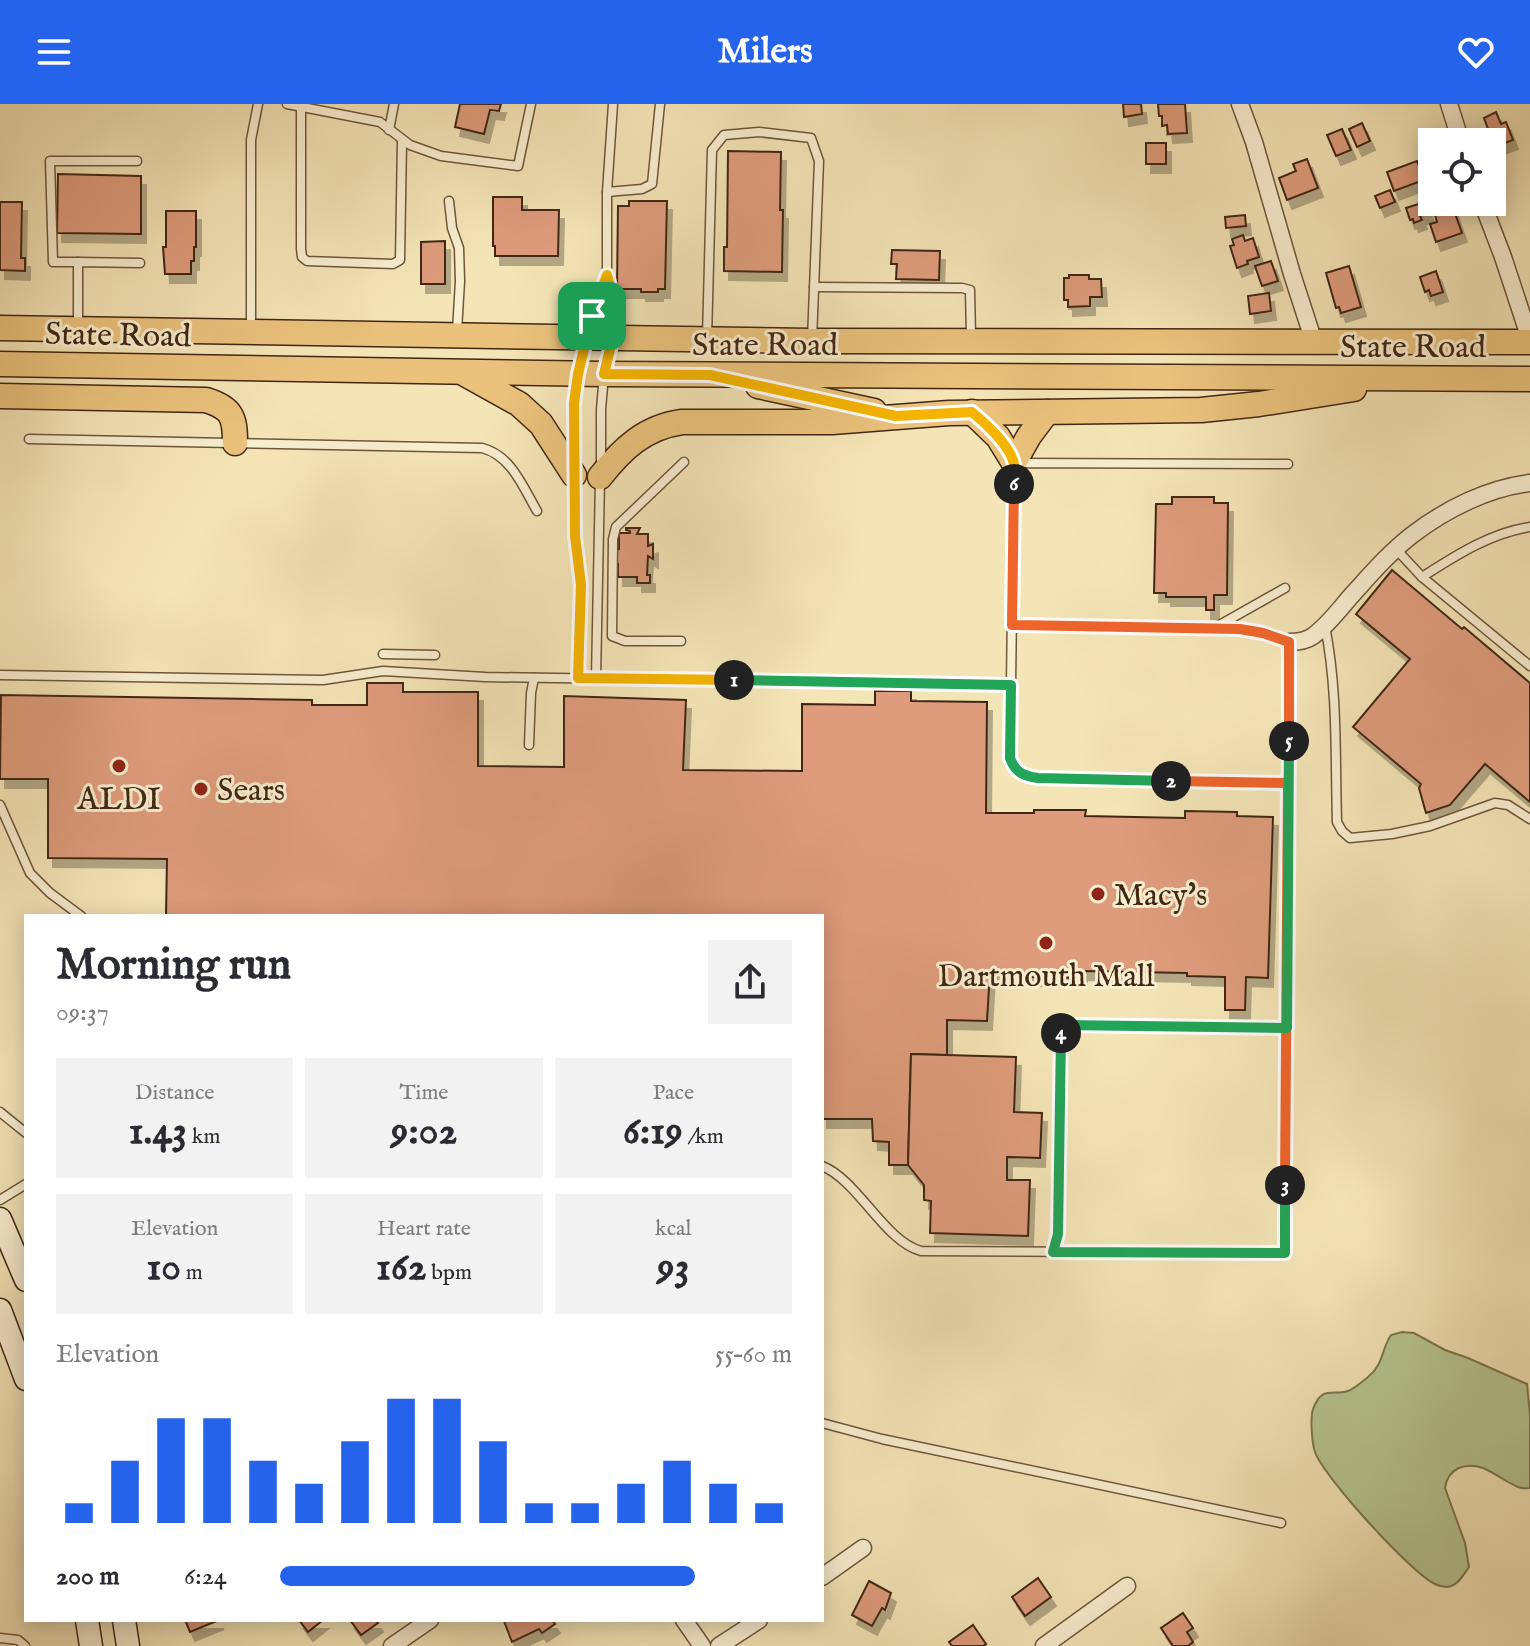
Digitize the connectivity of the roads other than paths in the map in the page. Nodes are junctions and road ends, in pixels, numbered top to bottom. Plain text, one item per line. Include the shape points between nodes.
1 (258, 104) edge
2 (287, 104) edge
3 (394, 104) edge
4 (531, 104) edge
5 (613, 104) edge
6 (660, 104) edge
7 (1240, 104) edge
8 (1449, 104) edge
9 (301, 107) junction
10 (1457, 128) edge
11 (389, 130) junction
12 (402, 140) junction
13 (137, 161) dead end
14 (607, 192) junction
15 (449, 201) dead end
16 (1487, 216) edge
17 (78, 262) junction
18 (140, 263) dead end
19 (607, 275) junction
20 (814, 287) junction
21 (0, 328) edge
22 (78, 330) junction
23 (252, 332) junction
24 (457, 335) junction
25 (586, 338) junction
26 (613, 338) junction
27 (707, 339) junction
28 (812, 341) junction
29 (971, 341) junction
30 (1530, 341) edge
31 (1314, 342) junction
32 (0, 364) edge
33 (463, 372) junction
34 (578, 374) junction
35 (604, 374) junction
36 (710, 375) junction
37 (1419, 378) junction
38 (1530, 379) edge
39 (0, 396) edge
40 (972, 412) junction
41 (1047, 412) junction
42 (896, 416) junction
43 (29, 439) dead end
44 (235, 443) junction
45 (684, 462) dead end
46 (1014, 463) junction
47 (1288, 464) dead end
48 (574, 475) junction
49 (600, 477) junction
50 (1530, 483) edge
51 (537, 511) dead end
52 (1530, 527) edge
53 (1396, 549) junction
54 (1422, 577) junction
55 (1285, 588) dead end
56 (1012, 625) junction
57 (1325, 625) junction
58 (1213, 629) junction
59 (681, 641) dead end
60 (1289, 642) junction
61 (383, 654) dead end
62 (435, 655) dead end
63 (1530, 666) edge
64 (0, 675) edge
65 (534, 678) junction
66 (578, 678) junction
67 (596, 678) junction
68 (1011, 685) junction
69 (529, 745) dead end
70 (1288, 783) junction
71 (0, 805) edge
72 (1530, 819) edge
73 (78, 914) edge
74 (1287, 1028) junction
75 (0, 1112) edge
76 (24, 1131) edge
77 (824, 1167) edge
78 (24, 1185) edge
79 (0, 1200) edge
80 (0, 1219) edge
81 (1053, 1252) junction
82 (24, 1275) edge
83 (0, 1311) edge
84 (24, 1374) edge
85 (824, 1424) edge
86 (1281, 1523) dead end
87 (863, 1548) dead end
88 (824, 1576) edge
89 (1127, 1586) dead end
90 (87, 1622) edge
91 (124, 1622) edge
92 (427, 1622) edge
93 (685, 1622) edge
94 (756, 1622) edge
95 (0, 1638) edge
96 (25, 1646) edge
97 (91, 1646) edge
98 (128, 1646) edge
99 (392, 1646) edge
100 (702, 1646) edge
101 (719, 1646) edge
102 (1044, 1646) edge

1 - 23 lane via 251,140
2 - 9 lane
3 - 11 lane
4 - 12 lane via 518,166 441,156
5 - 14 lane
6 - 14 lane via 652,184
7 - 31 street
8 - 10 street
9 - 11 lane via 380,122
9 - 12 lane via 301,249 307,261 400,260
11 - 12 lane
13 - 17 lane via 50,161 53,262
14 - 19 lane
15 - 24 lane via 459,248
16 - 30 street
17 - 18 lane
17 - 22 lane
19 - 25 lane
19 - 26 lane via 618,316
20 - 27 lane via 819,161 811,138 759,132 724,135 712,150
20 - 28 lane
20 - 29 lane via 970,290
21 - 22 main road, State Road
22 - 23 main road, State Road
23 - 24 main road, State Road
24 - 25 main road, State Road
25 - 26 main road, State Road
25 - 34 lane
26 - 27 main road, State Road
26 - 35 lane
27 - 28 main road, State Road
28 - 29 main road, State Road
29 - 31 main road, State Road
30 - 31 main road, State Road
32 - 33 main road, State Road
33 - 34 main road, State Road
33 - 48 main road via 519,404 541,424
34 - 35 main road, State Road
34 - 48 lane
35 - 36 main road, State Road
35 - 49 lane
36 - 37 main road, State Road
36 - 42 main road
37 - 38 main road, State Road
37 - 41 main road via 1237,408
39 - 44 main road via 206,400 232,416
40 - 41 main road
40 - 42 main road
40 - 46 main road via 998,437
41 - 46 main road
42 - 49 main road via 668,424 630,444
43 - 44 lane
44 - 51 lane via 482,448 510,466
45 - 59 lane via 616,527 613,539 612,636 625,641
46 - 47 lane
46 - 56 lane
48 - 66 lane via 581,585
49 - 67 lane
50 - 53 street via 1477,497
52 - 54 lane via 1487,540
53 - 54 lane
53 - 57 street
54 - 63 lane
55 - 58 lane
56 - 58 lane
56 - 68 lane
57 - 60 street via 1310,638
57 - 72 lane via 1335,701 1337,822 1342,831 1350,838 1392,834 1495,803
58 - 60 lane via 1253,630
60 - 70 lane
61 - 62 lane
64 - 65 lane via 323,680 383,671
65 - 66 lane
65 - 69 lane
66 - 67 lane
67 - 68 lane
68 - 70 lane via 1010,758 1028,777
70 - 74 lane
71 - 73 lane via 30,873
74 - 81 lane via 1061,1025 1058,1234
74 - 81 lane via 1285,1253
75 - 76 lane
77 - 81 lane via 914,1249
78 - 79 lane
80 - 82 main road
83 - 84 main road
85 - 86 lane
87 - 88 street
89 - 102 street
90 - 97 main road
91 - 98 main road
92 - 99 street
93 - 100 street
94 - 101 street
95 - 96 lane

